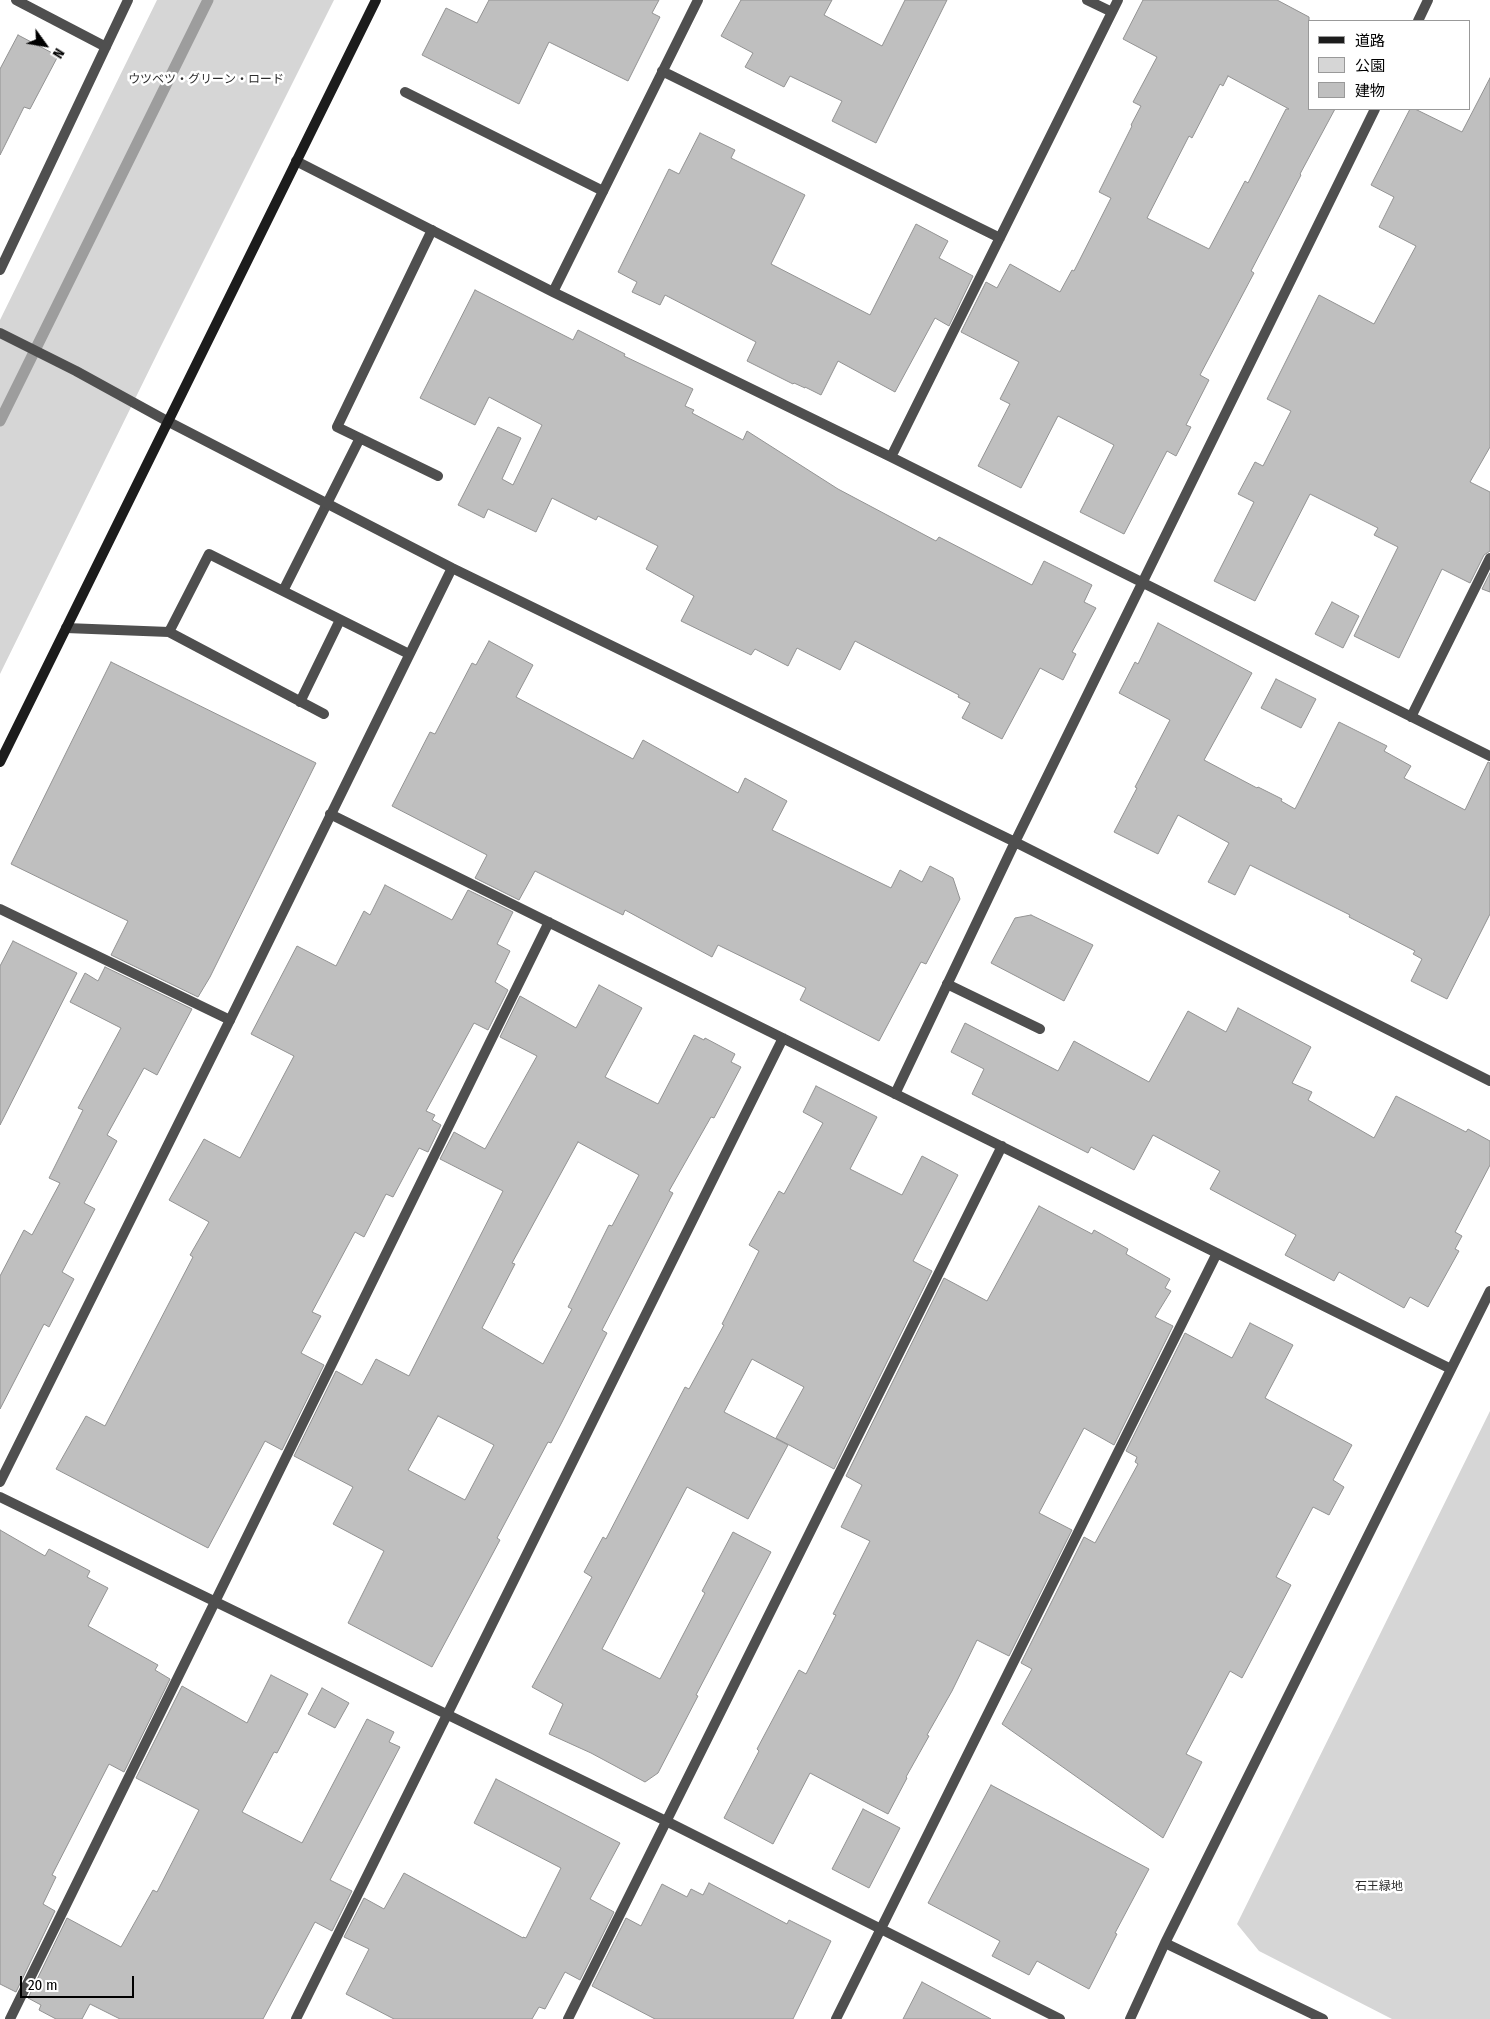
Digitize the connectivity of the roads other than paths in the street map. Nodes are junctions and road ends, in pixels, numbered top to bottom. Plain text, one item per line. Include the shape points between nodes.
1 (16, 0) edge
2 (128, 0) edge
3 (376, 0) edge
4 (698, 0) edge
5 (1087, 0) edge
6 (1118, 0) edge
7 (1428, 0) edge
8 (1112, 12) junction
9 (1418, 20) edge
10 (106, 47) junction
11 (662, 71) junction
12 (405, 92) dead end
13 (1375, 110) edge
14 (296, 161) junction
15 (603, 191) junction
16 (432, 230) junction
17 (1000, 238) junction
18 (0, 270) edge
19 (553, 292) junction
20 (0, 333) edge
21 (167, 421) junction
22 (360, 438) junction
23 (891, 457) junction
24 (438, 476) dead end
25 (328, 504) junction
26 (1490, 558) edge
27 (452, 568) junction
28 (1143, 582) junction
29 (283, 591) junction
30 (340, 620) junction
31 (66, 628) junction
32 (169, 632) junction
33 (409, 654) junction
34 (300, 702) junction
35 (324, 714) dead end
36 (1411, 717) junction
37 (1490, 756) edge
38 (0, 762) edge
39 (330, 814) junction
40 (1015, 842) junction
41 (0, 909) edge
42 (550, 922) junction
43 (947, 984) junction
44 (230, 1020) junction
45 (1040, 1029) dead end
46 (783, 1038) junction
47 (1490, 1081) edge
48 (895, 1094) junction
49 (1002, 1146) junction
50 (1217, 1253) junction
51 (1490, 1291) edge
52 (1451, 1369) junction
53 (0, 1482) edge
54 (0, 1496) edge
55 (216, 1601) junction
56 (447, 1715) junction
57 (666, 1821) junction
58 (880, 1929) junction
59 (1165, 1943) junction
60 (10, 2019) edge
61 (296, 2019) edge
62 (568, 2019) edge
63 (836, 2019) edge
64 (1060, 2019) edge
65 (1130, 2019) edge
66 (1323, 2019) edge

1 - 10 street
2 - 10 street
3 - 14 street
4 - 11 street
5 - 8 street
6 - 8 street
7 - 9 street
8 - 17 street
10 - 18 street
11 - 15 street
11 - 17 street
12 - 15 street
13 - 28 street
14 - 16 street
14 - 21 street
15 - 19 street
16 - 19 street
16 - 22 street via 337,427
17 - 23 street
19 - 23 street
20 - 21 street
21 - 25 street
21 - 31 street
22 - 24 street
22 - 25 street
23 - 28 street
25 - 27 street
25 - 29 street
26 - 36 street
27 - 33 street
27 - 40 street
28 - 36 street
28 - 40 street
29 - 30 street
29 - 32 street via 209,554
30 - 33 street
30 - 34 street
31 - 32 street
31 - 38 street
32 - 34 street
33 - 39 street
34 - 35 street
36 - 37 street
39 - 42 street
39 - 44 street
40 - 43 street
40 - 47 street
41 - 44 street
42 - 46 street
42 - 55 street
43 - 45 street
43 - 48 street
44 - 53 street
46 - 48 street
46 - 56 street
48 - 49 street
49 - 50 street
49 - 57 street
50 - 52 street
50 - 58 street
51 - 52 street
52 - 59 street
54 - 55 street
55 - 56 street
55 - 60 street
56 - 57 street
56 - 61 street
57 - 58 street
57 - 62 street
58 - 63 street
58 - 64 street
59 - 65 street
59 - 66 street

